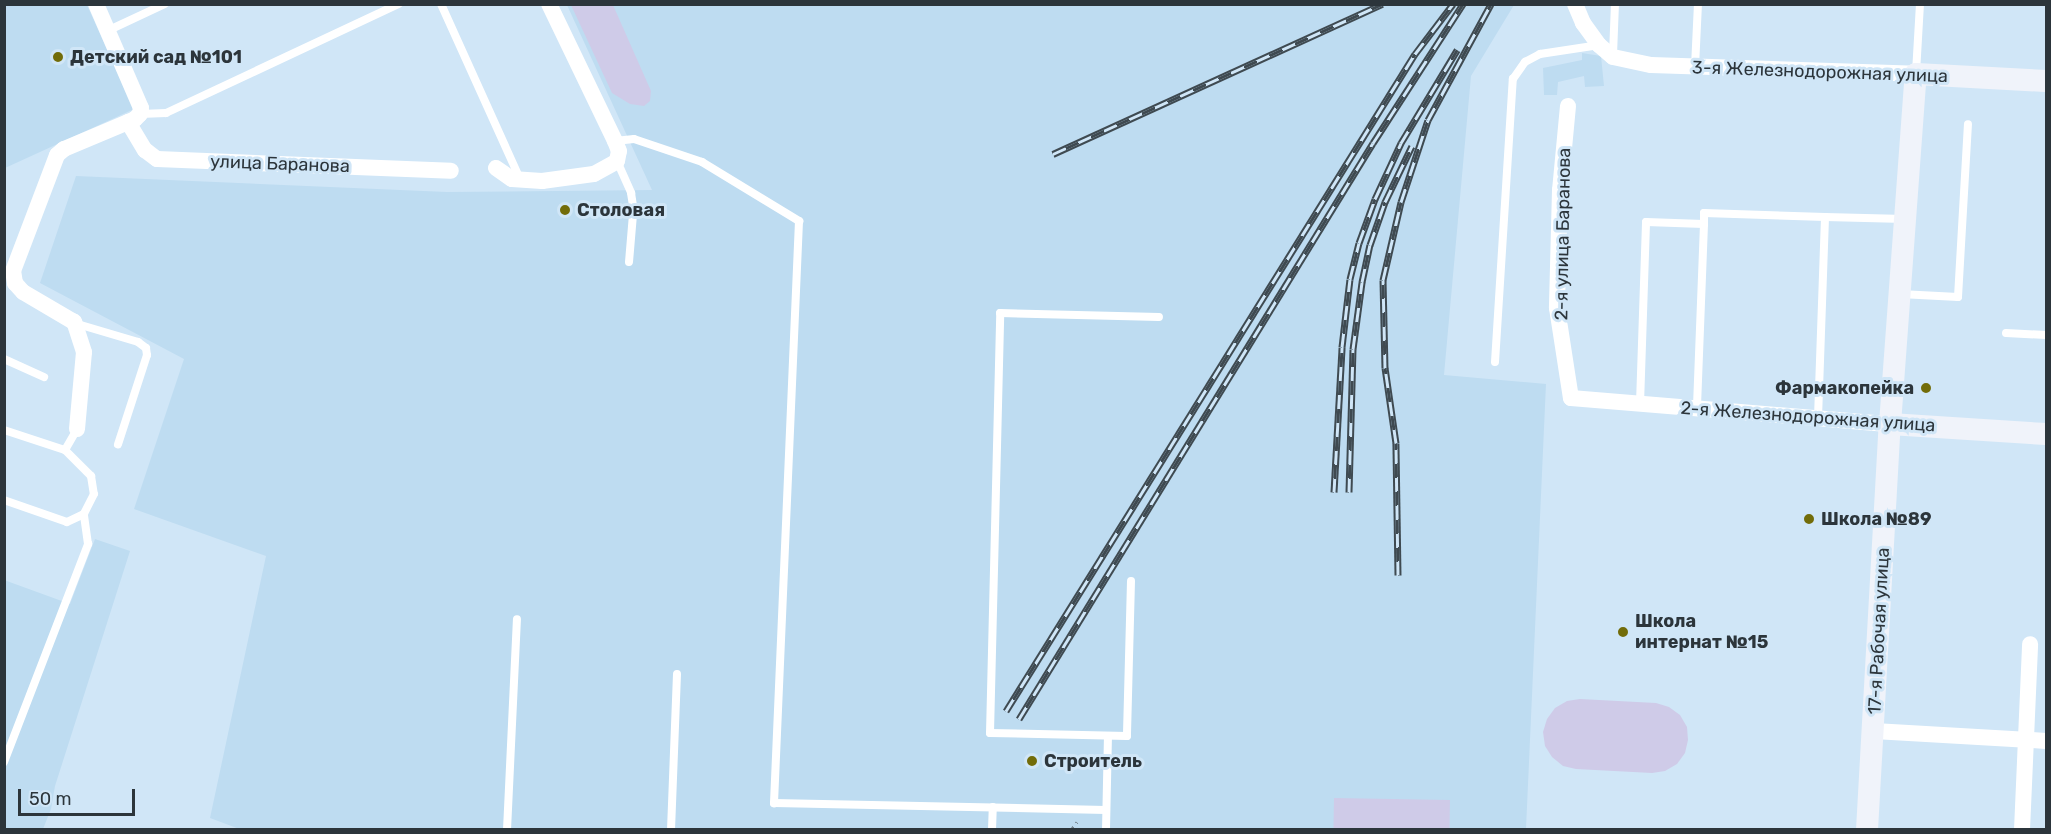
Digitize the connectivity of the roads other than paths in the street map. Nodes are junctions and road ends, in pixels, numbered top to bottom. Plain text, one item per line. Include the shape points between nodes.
1 (96, 4) edge
2 (165, 4) edge
3 (399, 4) edge
4 (441, 4) edge
5 (549, 4) edge
6 (1575, 4) edge
7 (1615, 4) edge
8 (1698, 4) edge
9 (1920, 4) edge
10 (107, 31) junction
11 (1599, 45) junction
12 (1613, 57) junction
13 (1695, 68) junction
14 (1916, 74) junction
15 (2046, 81) edge
16 (1568, 106) dead end
17 (134, 118) junction
18 (1968, 124) dead end
19 (615, 141) junction
20 (617, 161) junction
21 (496, 168) dead end
22 (451, 171) dead end
23 (521, 181) junction
24 (1825, 217) junction
25 (1905, 219) junction
26 (1704, 224) junction
27 (629, 262) dead end
28 (1899, 294) junction
29 (1159, 317) dead end
30 (74, 322) junction
31 (2006, 333) dead end
32 (2046, 335) edge
33 (4, 359) edge
34 (1496, 362) dead end
35 (44, 377) dead end
36 (1571, 398) joint
37 (1640, 404) junction
38 (1697, 408) junction
39 (1818, 418) junction
40 (1890, 424) junction
41 (77, 429) joint
42 (4, 430) edge
43 (2046, 434) edge
44 (118, 444) dead end
45 (65, 450) junction
46 (4, 500) edge
47 (84, 514) junction
48 (1131, 581) dead end
49 (517, 619) dead end
50 (2030, 644) dead end
51 (677, 674) dead end
52 (1874, 731) junction
53 (1108, 736) junction
54 (2026, 740) junction
55 (2046, 741) edge
56 (4, 762) edge
57 (993, 807) junction
58 (1106, 810) junction
59 (507, 830) edge
60 (670, 830) edge
61 (992, 830) edge
62 (1106, 830) edge
63 (1867, 830) edge
64 (2022, 830) edge

1 - 10 street, улица Баранова
2 - 10 lane
3 - 17 lane via 166,113
4 - 23 lane
5 - 19 street
6 - 11 street via 1583,24
7 - 12 lane
8 - 13 lane
9 - 14 lane
10 - 17 street, улица Баранова via 141,108
11 - 12 street, 3-я Железнодорожная улица
11 - 34 lane via 1539,54 1525,62 1513,79
12 - 13 street, 3-я Железнодорожная улица
13 - 14 street, 3-я Железнодорожная улица
14 - 15 street, 3-я Железнодорожная улица
14 - 25 street, 17-я Рабочая улица
16 - 36 street, 2-я улица Баранова via 1560,190 1557,308
17 - 22 street, улица Баранова via 145,150 157,159
17 - 30 street via 57,155 14,272 15,284 23,292
18 - 28 lane via 1958,297
19 - 20 street
19 - 57 lane via 634,139 702,162 800,221 774,802
20 - 23 street via 594,174
20 - 27 lane via 631,193
21 - 23 street
24 - 25 lane
24 - 26 lane via 1704,213
24 - 39 lane
25 - 28 street, 17-я Рабочая улица
26 - 37 lane via 1646,222
26 - 38 lane
28 - 40 street, 17-я Рабочая улица
29 - 53 lane via 1000,313 990,733
30 - 41 street via 84,352
30 - 44 lane via 146,348
31 - 32 lane
33 - 35 lane
36 - 37 street, 2-я Железнодорожная улица
37 - 38 street, 2-я Железнодорожная улица
38 - 39 street, 2-я Железнодорожная улица
39 - 40 street, 2-я Железнодорожная улица
40 - 43 street, 2-я Железнодорожная улица
40 - 52 street, 17-я Рабочая улица
41 - 45 lane
42 - 45 lane
45 - 47 lane via 91,476 94,494
46 - 47 lane via 67,522
47 - 56 lane via 88,544
48 - 53 lane via 1127,736
49 - 59 lane
50 - 54 street
51 - 60 lane
52 - 54 street
52 - 63 street, 17-я Рабочая улица
53 - 58 lane
54 - 55 street
54 - 64 street
57 - 58 lane
57 - 61 lane
58 - 62 lane

